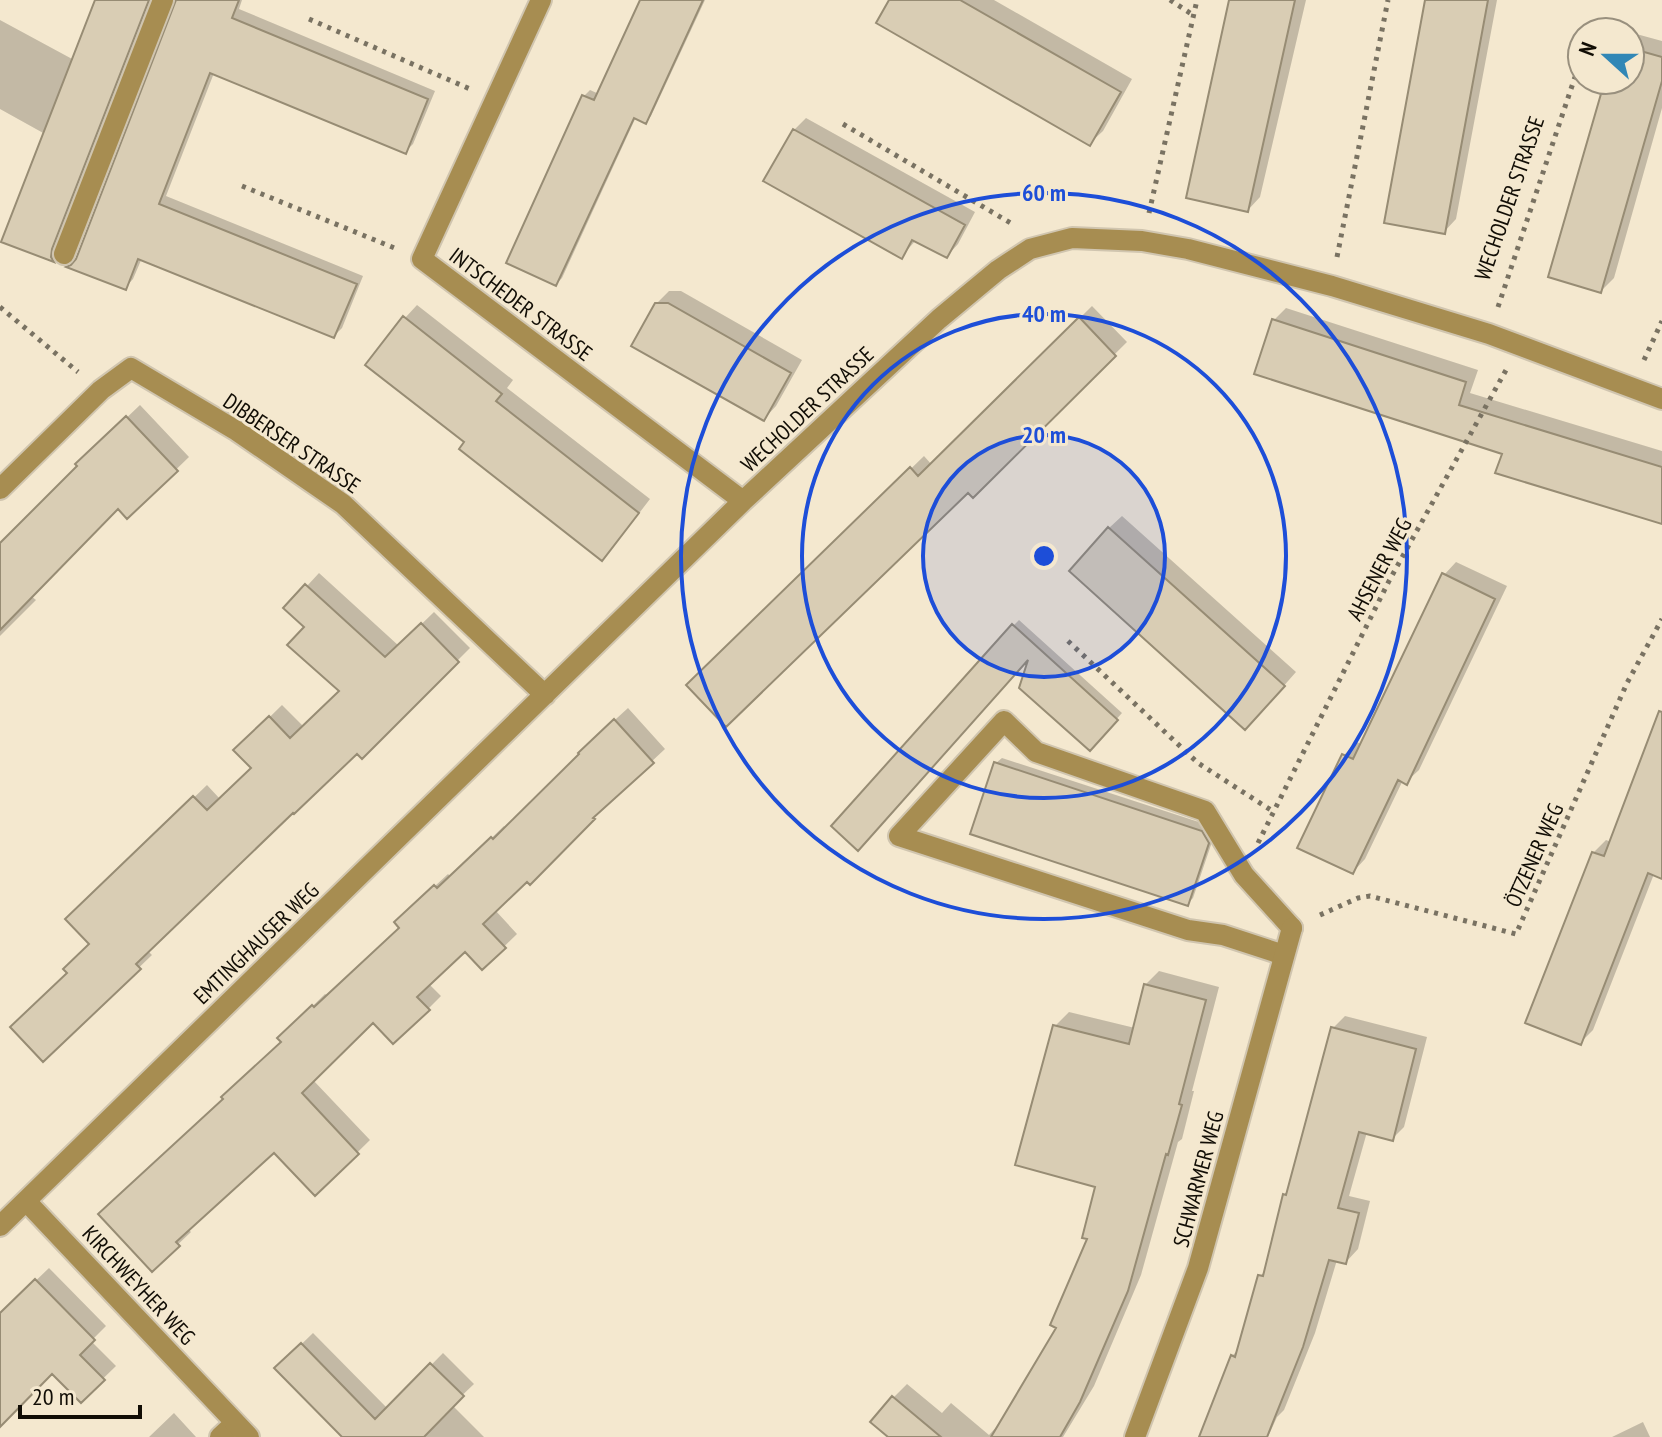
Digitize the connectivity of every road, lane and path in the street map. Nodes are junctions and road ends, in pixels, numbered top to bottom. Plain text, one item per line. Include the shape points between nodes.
1 (163, 0) edge
2 (541, 0) edge
3 (1170, 0) edge
4 (1197, 0) edge
5 (1388, 0) edge
6 (1193, 15) junction
7 (309, 19) dead end
8 (1569, 96) edge
9 (495, 100) junction
10 (843, 124) dead end
11 (242, 186) dead end
12 (1142, 241) junction
13 (1030, 249) junction
14 (64, 254) dead end
15 (422, 259) junction
16 (1332, 286) junction
17 (0, 307) edge
18 (1662, 321) edge
19 (1489, 334) junction
20 (1520, 345) junction
21 (1632, 387) junction
22 (101, 390) junction
23 (1662, 399) edge
24 (0, 489) edge
25 (743, 501) junction
26 (1662, 619) edge
27 (1068, 641) dead end
28 (545, 695) junction
29 (1274, 812) junction
30 (1254, 851) dead end
31 (1292, 928) junction
32 (1284, 955) junction
33 (26, 1201) junction
34 (0, 1226) edge
35 (235, 1432) edge
36 (1135, 1437) edge

1 - 14 street
2 - 9 street, INTSCHEDER STRASSE
3 - 6 path
4 - 6 path
5 - 16 path
6 - 12 path
7 - 9 path
8 - 19 path, WECHOLDER STRASSE
9 - 15 street, INTSCHEDER STRASSE
10 - 13 path via 1016,226
11 - 15 path
12 - 13 street, WECHOLDER STRASSE via 1072,238
12 - 16 street, WECHOLDER STRASSE
13 - 25 street, WECHOLDER STRASSE via 939,319
15 - 25 street, INTSCHEDER STRASSE
16 - 19 street, WECHOLDER STRASSE
17 - 22 path
18 - 21 path
19 - 20 street, WECHOLDER STRASSE
20 - 21 street, WECHOLDER STRASSE
20 - 29 path, AHSENER WEG via 1389,581
21 - 23 street, WECHOLDER STRASSE
22 - 24 street, DIBBERSER STRASSE
22 - 28 street, DIBBERSER STRASSE via 131,368 237,431 343,504
25 - 28 street, WECHOLDER STRASSE
26 - 31 path, ÖTZENER WEG via 1627,683 1516,934 1370,896
27 - 29 path via 1198,763
28 - 33 street, EMTINGHAUSER WEG
29 - 30 path, AHSENER WEG
31 - 32 street, SCHWARMER WEG
31 - 32 street via 1244,875 1205,811 1036,752 1004,721 899,836 1188,930
32 - 36 street, SCHWARMER WEG via 1198,1268
33 - 34 street, EMTINGHAUSER WEG
33 - 35 street, KIRCHWEYHER WEG

